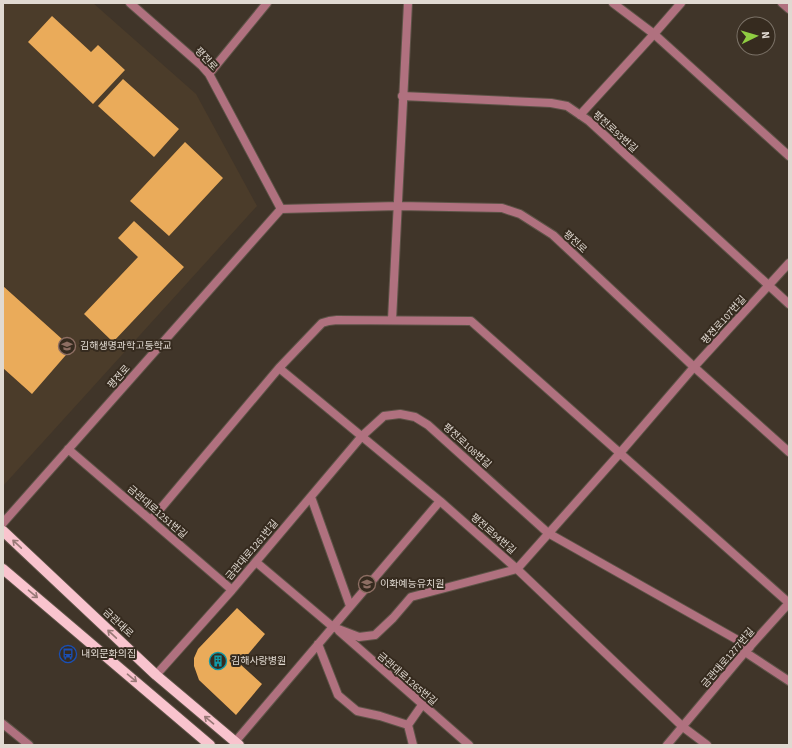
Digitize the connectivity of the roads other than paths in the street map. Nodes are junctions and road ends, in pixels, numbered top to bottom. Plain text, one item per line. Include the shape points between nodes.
1 (130, 3) edge
2 (268, 3) edge
3 (408, 3) edge
4 (614, 3) edge
5 (681, 3) edge
6 (782, 3) edge
7 (789, 9) edge
8 (654, 34) junction
9 (208, 74) junction
10 (402, 96) junction
11 (580, 115) junction
12 (789, 156) edge
13 (398, 206) junction
14 (281, 209) junction
15 (789, 263) edge
16 (769, 286) junction
17 (789, 304) edge
18 (392, 320) junction
19 (694, 367) junction
20 (279, 368) junction
21 (362, 436) junction
22 (68, 449) junction
23 (789, 452) edge
24 (620, 454) junction
25 (311, 497) junction
26 (440, 501) junction
27 (150, 520) junction
28 (3, 523) edge
29 (3, 531) edge
30 (548, 533) junction
31 (256, 562) junction
32 (3, 569) edge
33 (517, 569) junction
34 (232, 590) junction
35 (789, 603) edge
36 (350, 606) junction
37 (333, 627) junction
38 (318, 644) junction
39 (748, 649) junction
40 (156, 675) junction
41 (789, 680) edge
42 (422, 705) junction
43 (3, 724) edge
44 (408, 725) junction
45 (683, 726) junction
46 (237, 743) edge
47 (29, 745) edge
48 (210, 745) edge
49 (413, 745) edge
50 (469, 745) edge
51 (667, 745) edge
52 (707, 745) edge

1 - 9 street, 평전로
2 - 9 street
3 - 10 street
4 - 8 street
5 - 8 street
6 - 7 street
8 - 11 street
8 - 12 street
9 - 14 street, 평전로
10 - 11 street, 평전로93번길 via 551,103 567,106
10 - 13 street
11 - 16 street, 평전로93번길
13 - 14 street, 평전로
13 - 18 street
13 - 19 street, 평전로 via 502,208 520,214 553,235
14 - 22 street, 평전로
15 - 16 street, 평전로107번길
16 - 17 street
16 - 19 street, 평전로107번길
18 - 20 street via 329,320 322,323
18 - 24 street via 471,321
19 - 23 street, 평전로
19 - 24 street
20 - 21 street, 평전로94번길
20 - 27 street
21 - 25 street, 금관대로1261번길
21 - 26 street, 평전로94번길
21 - 30 street, 평전로108번길 via 384,416 400,414 415,417 428,425
22 - 27 street, 금관대로1251번길
22 - 28 street, 평전로
24 - 30 street
24 - 35 street
25 - 31 street, 금관대로1261번길
25 - 36 street
26 - 33 street, 평전로94번길
26 - 36 street
27 - 34 street, 금관대로1251번길
40 -> 29 main road, 금관대로
30 - 33 street
30 - 39 street, 평전로108번길
31 - 34 street, 금관대로1261번길
31 - 37 street, 금관대로1265번길
32 -> 48 main road
33 - 37 street via 411,597 375,635 359,637
33 - 45 street, 평전로94번길
34 - 40 street, 금관대로1261번길
35 - 39 street, 금관대로1277번길
36 - 37 street
37 - 38 street
37 - 42 street, 금관대로1265번길
38 - 44 street via 338,695 357,711
38 - 46 street
39 - 41 street, 평전로108번길
39 - 45 street, 금관대로1277번길
46 -> 40 main road, 금관대로
42 - 44 street
42 - 50 street, 금관대로1265번길
43 - 47 street
44 - 49 street
45 - 51 street, 금관대로1277번길
45 - 52 street

